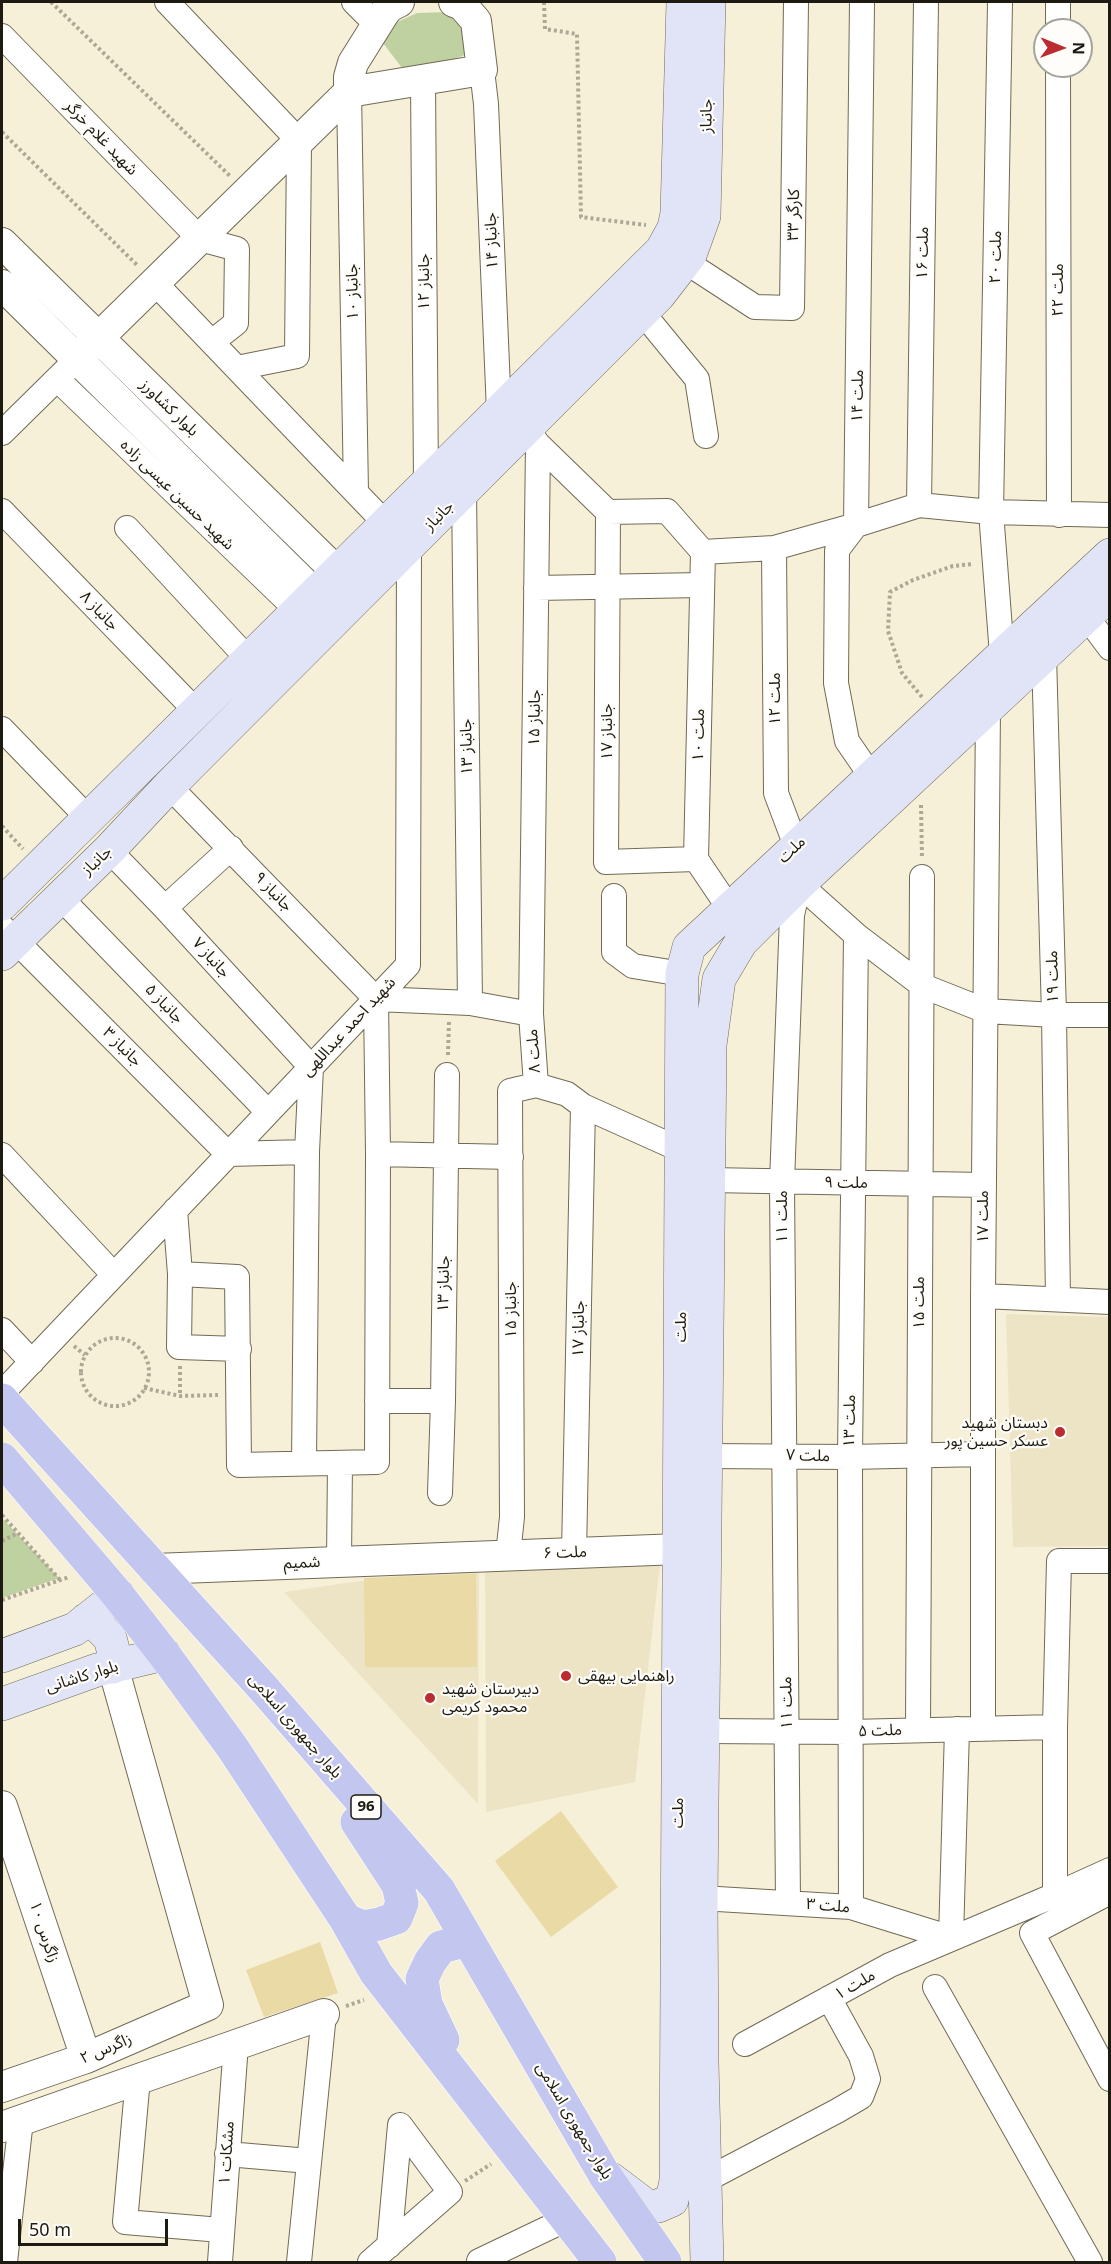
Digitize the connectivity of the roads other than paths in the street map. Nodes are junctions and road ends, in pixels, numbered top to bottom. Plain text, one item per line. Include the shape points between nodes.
1 (167, 2) edge
2 (354, 2) edge
3 (399, 2) edge
4 (454, 2) edge
5 (796, 2) edge
6 (862, 2) edge
7 (926, 2) edge
8 (1000, 2) edge
9 (1058, 2) edge
10 (696, 5) edge
11 (477, 11) edge
12 (1058, 18) edge
13 (376, 24) junction
14 (2, 36) edge
15 (482, 70) junction
16 (1058, 78) edge
17 (423, 80) junction
18 (349, 92) junction
19 (299, 141) junction
20 (200, 239) junction
21 (2, 243) edge
22 (686, 262) junction
23 (155, 283) junction
24 (2, 285) edge
25 (646, 294) junction
26 (99, 338) junction
27 (212, 342) junction
28 (237, 368) junction
29 (67, 369) junction
30 (520, 428) junction
31 (2, 433) edge
32 (706, 436) dead end
33 (426, 484) junction
34 (464, 490) junction
35 (356, 492) junction
36 (919, 505) junction
37 (2, 511) edge
38 (608, 512) junction
39 (991, 512) junction
40 (1059, 515) junction
41 (1110, 516) edge
42 (856, 525) junction
43 (127, 528) dead end
44 (397, 535) junction
45 (774, 548) junction
46 (702, 552) junction
47 (1110, 555) edge
48 (702, 585) junction
49 (608, 587) junction
50 (536, 588) junction
51 (316, 592) junction
52 (362, 593) junction
53 (1110, 594) edge
54 (1086, 615) junction
55 (339, 616) junction
56 (1110, 648) edge
57 (1002, 655) junction
58 (1044, 655) junction
59 (249, 660) junction
60 (988, 706) junction
61 (197, 712) junction
62 (2, 729) edge
63 (871, 776) junction
64 (169, 786) junction
65 (89, 819) junction
66 (231, 848) junction
67 (109, 850) junction
68 (696, 859) junction
69 (792, 864) junction
70 (922, 877) road end
71 (60, 896) junction
72 (614, 896) dead end
73 (2, 904) edge
74 (165, 908) junction
75 (729, 908) junction
76 (856, 935) junction
77 (6, 940) edge
78 (682, 974) junction
79 (923, 986) junction
80 (376, 999) junction
81 (460, 1003) junction
82 (986, 1011) junction
83 (531, 1014) junction
84 (1054, 1015) junction
85 (1110, 1015) edge
86 (311, 1067) junction
87 (447, 1075) road end
88 (536, 1085) junction
89 (584, 1106) junction
90 (268, 1112) junction
91 (681, 1150) junction
92 (308, 1152) junction
93 (228, 1154) junction
94 (378, 1154) junction
95 (2, 1155) edge
96 (446, 1155) junction
97 (510, 1157) junction
98 (709, 1180) junction
99 (782, 1182) junction
100 (853, 1183) junction
101 (919, 1184) junction
102 (984, 1185) junction
103 (175, 1210) junction
104 (180, 1274) junction
105 (114, 1275) junction
106 (983, 1296) junction
107 (1058, 1299) junction
108 (1110, 1302) edge
109 (2, 1330) edge
110 (239, 1349) junction
111 (32, 1362) junction
112 (2, 1394) edge
113 (2, 1400) edge
114 (377, 1401) junction
115 (443, 1401) junction
116 (982, 1454) junction
117 (784, 1455) junction
118 (706, 1456) junction
119 (919, 1456) junction
120 (850, 1457) junction
121 (2, 1459) edge
122 (304, 1463) junction
123 (340, 1463) junction
124 (440, 1493) dead end
125 (680, 1548) junction
126 (574, 1553) junction
127 (508, 1555) junction
128 (450, 1557) joint
129 (339, 1561) junction
130 (1110, 1561) edge
131 (154, 1569) junction
132 (118, 1595) junction
133 (86, 1620) junction
134 (164, 1654) junction
135 (2, 1656) edge
136 (113, 1667) junction
137 (2, 1704) edge
138 (290, 1720) junction
139 (1055, 1727) junction
140 (983, 1728) junction
141 (957, 1729) junction
142 (918, 1730) junction
143 (704, 1731) junction
144 (788, 1732) junction
145 (851, 1732) junction
146 (2, 1806) edge
147 (1110, 1870) edge
148 (1110, 1892) edge
149 (1055, 1895) junction
150 (701, 1898) junction
151 (788, 1903) junction
152 (851, 1907) junction
153 (346, 1920) junction
154 (951, 1938) junction
155 (468, 1940) junction
156 (935, 1987) dead end
157 (829, 1998) junction
158 (324, 2014) joint
159 (236, 2044) junction
160 (745, 2044) dead end
161 (86, 2058) junction
162 (138, 2078) junction
163 (1110, 2079) edge
164 (2, 2087) edge
165 (465, 2087) junction
166 (11, 2124) edge
167 (227, 2154) junction
168 (309, 2161) junction
169 (604, 2174) junction
170 (690, 2181) junction
171 (567, 2219) junction
172 (221, 2230) junction
173 (389, 2246) junction
174 (479, 2260) dead end
175 (5, 2262) edge
176 (220, 2262) edge
177 (299, 2262) edge
178 (370, 2262) edge
179 (600, 2262) edge
180 (665, 2262) edge
181 (706, 2262) edge
182 (1090, 2262) edge

1 - 19 street
2 - 13 street
3 - 13 street
4 - 11 street
5 - 22 street, کارگر ۳۳ via 792,308 755,307
6 - 42 street, ملت ۱۴
7 - 36 street, ملت ۱۶
8 - 39 street, ملت ۲۰
9 - 12 street
10 - 22 main road, جانباز via 704,216
10 - 25 main road, جانباز via 675,228 662,250
11 - 15 street
13 - 18 street via 353,63
14 - 20 street, شهید غلام خرگر
15 - 17 street
15 - 30 street, جانباز ۱۴
16 - 40 street, ملت ۲۲
17 - 18 street
17 - 33 street, جانباز ۱۲
18 - 19 street
18 - 35 street, جانباز ۱۰
19 - 20 street
19 - 28 street via 297,356
20 - 23 street
20 - 27 street via 237,249 236,323
21 - 26 street, بلوار کشاورز
22 - 25 main road, جانباز
23 - 26 street
23 - 27 street
24 - 29 street, بلوار کشاورز
25 - 30 main road, جانباز
25 - 32 street via 697,379
26 - 29 street
26 - 51 street, بلوار کشاورز
27 - 28 street
28 - 35 street
29 - 31 street
29 - 51 street, بلوار کشاورز
30 - 33 main road, جانباز
30 - 34 main road, جانباز
30 - 38 street
30 - 50 street, جانباز ۱۵
33 - 44 main road, جانباز
34 - 44 main road, جانباز
34 - 81 street, جانباز ۱۳
35 - 44 street
36 - 39 street
36 - 42 street
37 - 61 street, جانباز ۸
38 - 46 street via 667,511
38 - 49 street, جانباز ۱۷
39 - 40 street
39 - 57 street, ملت ۲۰
40 - 41 street
42 - 45 street
42 - 63 street via 837,550 836,683 847,741
43 - 59 street
44 - 51 main road, جانباز
44 - 52 main road, جانباز
44 - 80 street, شهید احمد عبداللهی via 408,964
45 - 46 street
45 - 69 street, ملت ۱۲ via 776,793
46 - 48 street, ملت ۱۰
47 - 57 main road, ملت
48 - 49 street
48 - 68 street, ملت ۱۰
49 - 50 street
49 - 68 street, جانباز ۱۷ via 606,862
50 - 83 street, جانباز ۱۵
51 - 52 main road
51 - 55 main road
51 - 59 main road, جانباز
52 - 55 main road, جانباز
53 - 54 main road, ملت
54 - 56 street
54 - 58 main road, ملت
55 - 64 main road, جانباز
57 - 63 main road, ملت
58 - 60 main road, ملت
58 - 84 street, ملت ۱۹
59 - 61 main road, جانباز
60 - 69 main road, ملت via 920,770
60 - 82 street, ملت ۱۷
61 - 65 main road, جانباز
62 - 65 street
63 - 69 main road, ملت
64 - 66 street, جانباز ۹
64 - 67 main road, جانباز
65 - 73 main road, جانباز
66 - 74 street
66 - 80 street, جانباز ۹
67 - 71 main road, جانباز
67 - 74 street, جانباز ۷
68 - 75 street
69 - 75 main road, ملت
69 - 76 street
69 - 98 main road, ملت via 719,979 710,1045
69 - 99 street, ملت ۱۱
70 - 79 street, ملت ۱۵
71 - 77 main road, جانباز
71 - 90 street, جانباز ۵
72 - 78 street via 615,952 633,966
74 - 86 street, جانباز ۷
75 - 78 main road, ملت via 689,947
76 - 79 street
76 - 100 street, ملت ۱۳
77 - 93 street, جانباز ۳
78 - 91 main road, ملت
79 - 82 street
79 - 101 street, ملت ۱۵
80 - 81 street, ملت ۸
80 - 86 street, شهید احمد عبداللهی
80 - 94 street
81 - 83 street, ملت ۸
82 - 84 street
82 - 102 street, ملت ۱۷
83 - 88 street, ملت ۸
84 - 85 street
84 - 107 street, ملت ۱۹
86 - 90 street, شهید احمد عبداللهی
86 - 92 street
87 - 96 street, جانباز ۱۳
88 - 89 street, ملت ۸ via 567,1094
88 - 97 street, جانباز ۱۵ via 510,1091
89 - 91 street, ملت ۸
89 - 126 street, جانباز ۱۷
90 - 93 street, شهید احمد عبداللهی
91 - 125 main road, ملت
92 - 93 street
92 - 122 street
93 - 103 street, شهید احمد عبداللهی
94 - 96 street
94 - 114 street
95 - 105 street
96 - 97 street
96 - 115 street, جانباز ۱۳
97 - 127 street, جانباز ۱۵ via 512,1517
98 - 99 street, ملت ۹
98 - 118 main road, ملت
99 - 100 street, ملت ۹
99 - 117 street, ملت ۱۱
100 - 101 street, ملت ۹
100 - 120 street, ملت ۱۳
101 - 102 street, ملت ۹
101 - 119 street, ملت ۱۵
102 - 106 street, ملت ۱۷
103 - 104 street
103 - 105 street, شهید احمد عبداللهی
104 - 110 street via 237,1277
104 - 110 street via 179,1347
105 - 111 street, شهید احمد عبداللهی
106 - 107 street
106 - 116 street, ملت ۱۷
107 - 108 street
109 - 111 street
110 - 122 street via 239,1465
111 - 112 street, شهید احمد عبداللهی
113 - 131 main road, بلوار جمهوری اسلامی / 96
114 - 115 street
114 - 123 street via 377,1462
115 - 124 street, جانباز ۱۳
116 - 119 street, ملت ۷
116 - 140 street, ملت ۱۷
117 - 118 street, ملت ۷
117 - 120 street, ملت ۷
117 - 144 street, ملت ۱۱
118 - 143 main road, ملت
119 - 120 street, ملت ۷
119 - 142 street, ملت ۱۵
120 - 145 street, ملت ۱۳
121 - 132 main road
122 - 123 street
123 - 129 street
125 - 126 street, ملت ۶
125 - 170 main road, ملت
126 - 127 street, ملت ۶
127 - 128 street, ملت ۶
128 - 129 street, شمیم
129 - 131 street, شمیم
130 - 139 street via 1059,1561
131 - 138 main road, بلوار جمهوری اسلامی / 96
132 - 133 main road
132 - 134 main road
133 - 135 main road via 75,1629
133 - 136 main road via 110,1638 115,1657
134 - 136 main road, بلوار کاشانی
134 - 153 main road via 232,1747
136 - 137 main road, بلوار کاشانی
136 - 161 street, زاگرس ۲ via 208,2005
138 - 153 main road via 398,1885 402,1903 396,1918 363,1927
138 - 155 main road, بلوار جمهوری اسلامی / 96 via 439,1890
139 - 140 street, ملت ۵
139 - 149 street
140 - 141 street, ملت ۵
141 - 142 street, ملت ۵
141 - 154 street
142 - 145 street, ملت ۵
143 - 144 street, ملت ۵
143 - 150 main road, ملت
144 - 145 street, ملت ۵
144 - 151 street, ملت ۱۱
145 - 152 street, ملت ۱۳
146 - 161 street, زاگرس ۱۰
147 - 149 street, ملت ۱
148 - 163 street via 1032,1934
149 - 154 street, ملت ۱
150 - 151 street, ملت ۳
150 - 170 main road, ملت
151 - 152 street, ملت ۳
152 - 154 street, ملت ۳
153 - 165 main road via 376,1973
154 - 157 street, ملت ۱
155 - 165 main road via 441,1947 422,1979 426,2004
155 - 169 main road, بلوار جمهوری اسلامی / 96
156 - 182 street
157 - 160 street
157 - 170 street, ملت ۱ via 861,2056 868,2079 861,2097
158 - 159 street
158 - 168 street
159 - 162 street
159 - 167 street, مشکات ۱
161 - 164 street, زاگرس ۲
162 - 166 street
162 - 172 street via 125,2222
165 - 171 main road
166 - 175 street
167 - 168 street
167 - 172 street, مشکات ۱
168 - 177 street
169 - 170 main road via 648,2207 672,2200
169 - 180 main road, بلوار جمهوری اسلامی / 96
170 - 181 main road, ملت
171 - 174 street
171 - 179 main road
172 - 176 street, مشکات ۱
173 - 173 street via 450,2192 400,2125
173 - 178 street

